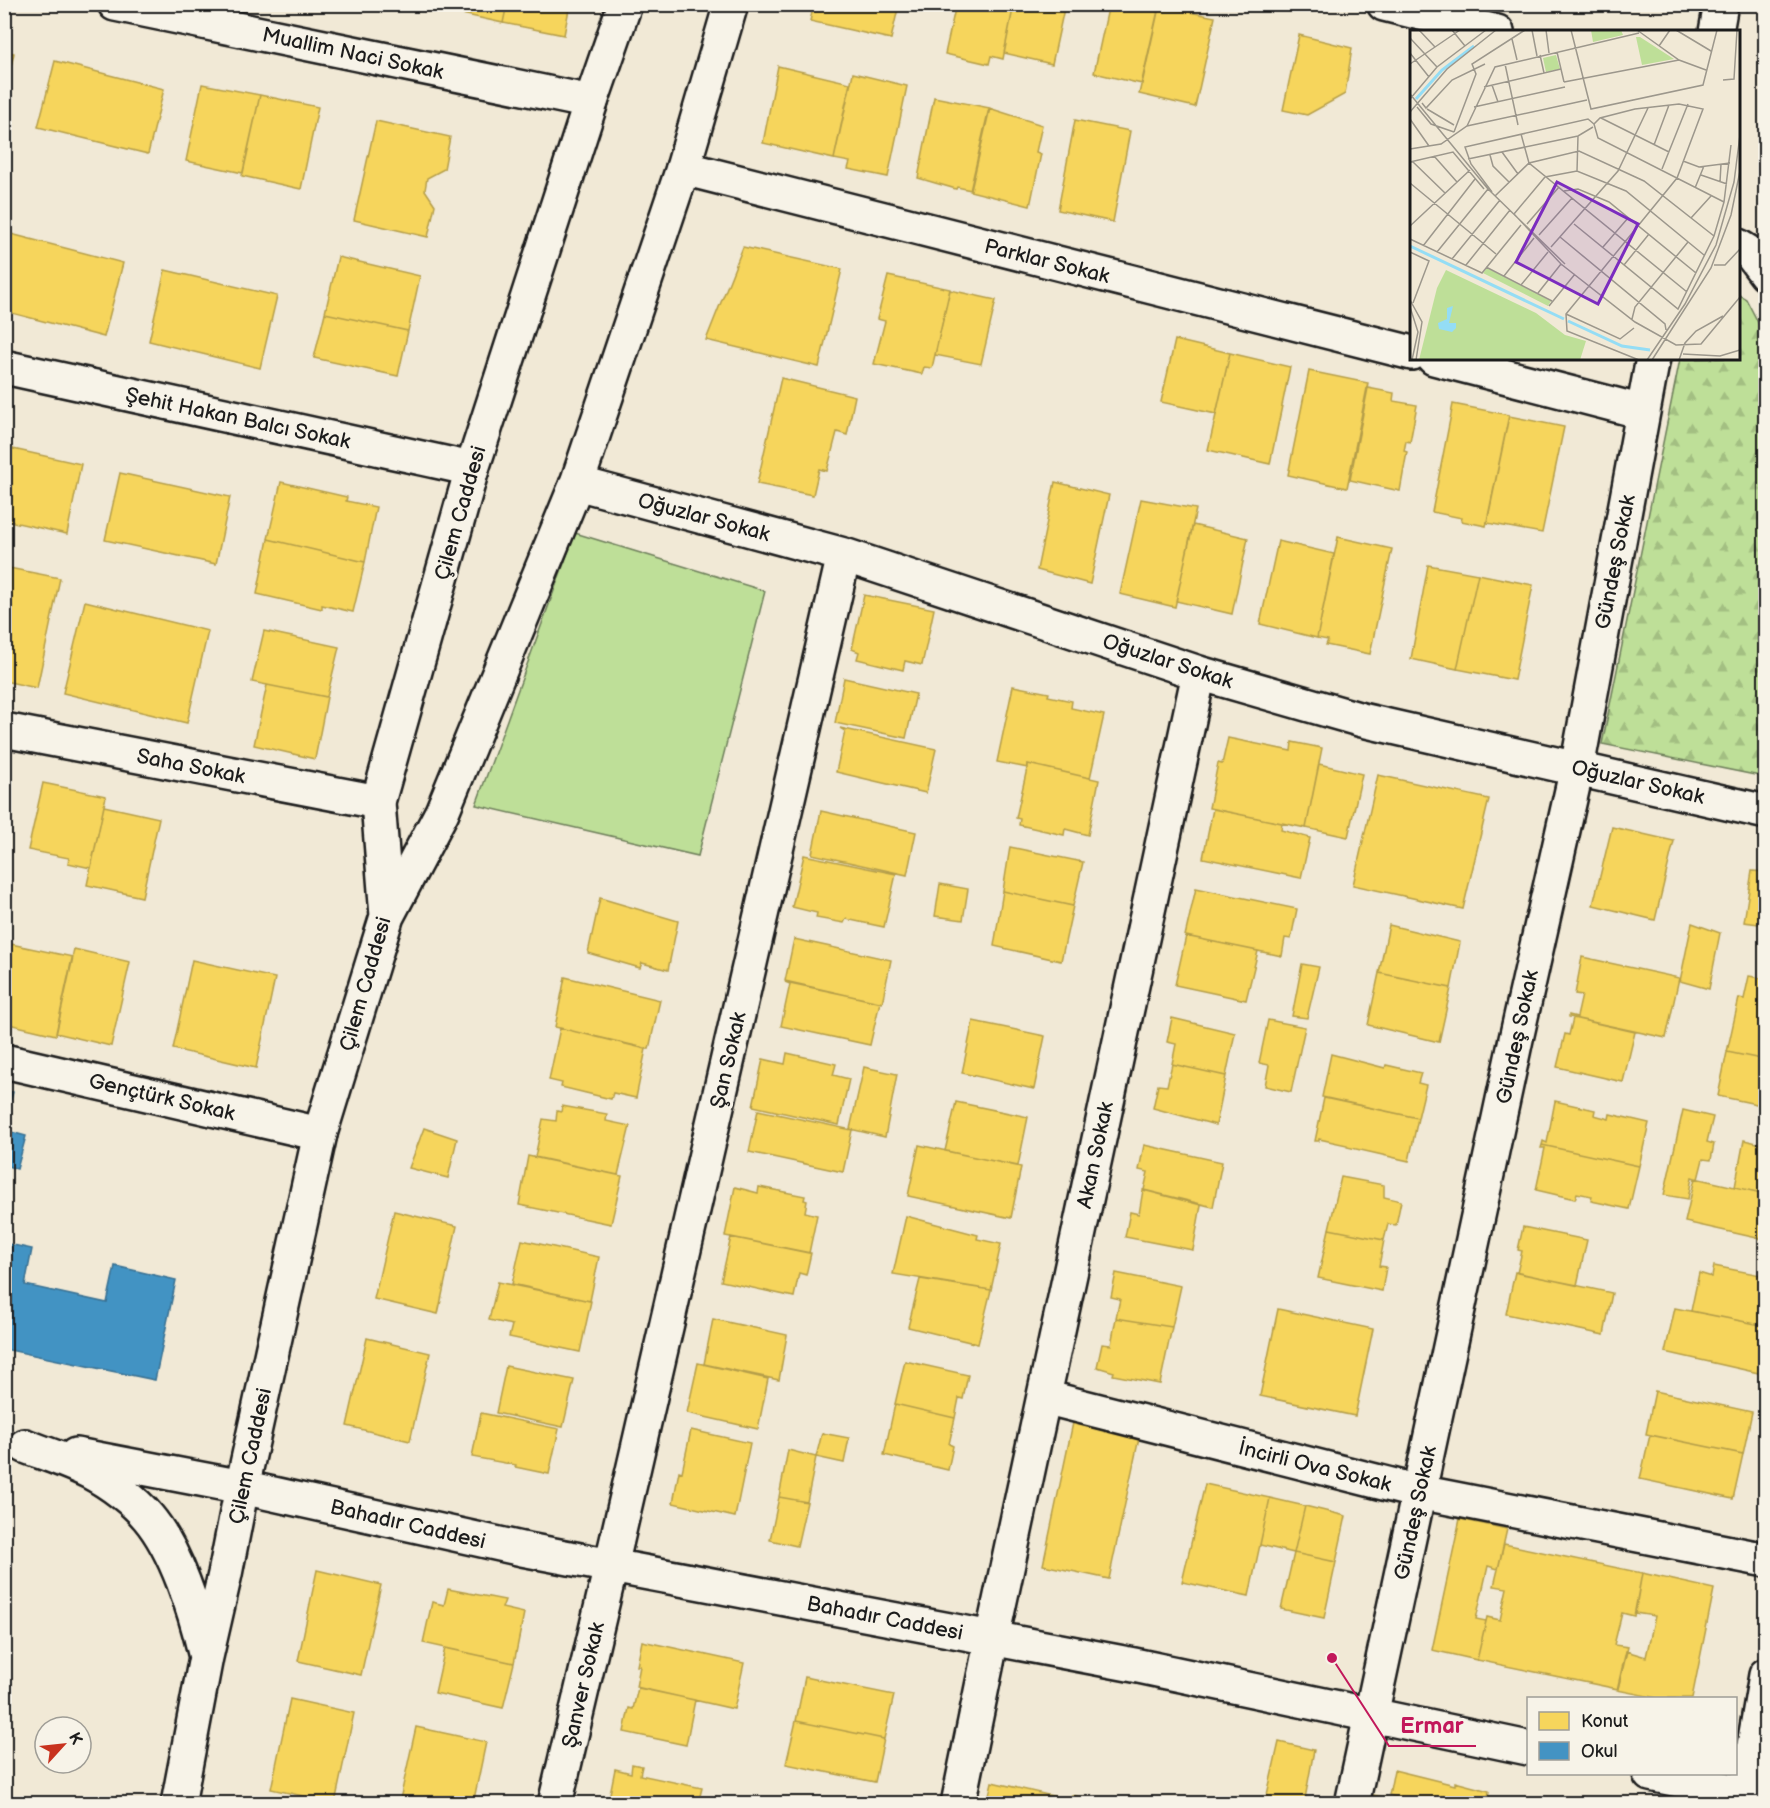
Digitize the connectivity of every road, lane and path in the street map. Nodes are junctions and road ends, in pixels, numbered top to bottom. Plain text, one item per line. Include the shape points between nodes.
1 (115, 4) edge
2 (625, 4) edge
3 (731, 4) edge
4 (1384, 4) edge
5 (1721, 4) edge
6 (1489, 30) edge
7 (1716, 30) edge
8 (591, 102) junction
9 (683, 168) junction
10 (1740, 247) edge
11 (1766, 274) edge
12 (1410, 352) edge
13 (1442, 360) edge
14 (1653, 360) edge
15 (4, 367) edge
16 (1643, 412) junction
17 (472, 469) junction
18 (577, 483) junction
19 (844, 555) junction
20 (1198, 673) junction
21 (4, 730) edge
22 (1577, 768) junction
23 (378, 802) junction
24 (1766, 812) edge
25 (387, 916) junction
26 (4, 1061) edge
27 (320, 1134) junction
28 (1044, 1397) junction
29 (15, 1444) edge
30 (242, 1487) junction
31 (1419, 1492) junction
32 (1766, 1560) edge
33 (611, 1566) junction
34 (992, 1638) junction
35 (206, 1657) junction
36 (1766, 1675) edge
37 (1372, 1714) junction
38 (1527, 1748) edge
39 (1658, 1775) edge
40 (1752, 1798) edge
41 (178, 1803) edge
42 (555, 1803) edge
43 (958, 1803) edge
44 (1352, 1803) edge

1 - 8 street, Muallim Naci Sokak
2 - 8 street, Çilem Caddesi
3 - 9 street
4 - 6 street
5 - 7 street
8 - 17 street, Çilem Caddesi
9 - 12 street, Parklar Sokak
9 - 18 street
10 - 11 street via 1751,254
13 - 16 street
14 - 16 street, Gündeş Sokak
15 - 17 street, Şehit Hakan Balcı Sokak
16 - 22 street, Gündeş Sokak
17 - 23 street, Çilem Caddesi
18 - 19 street, Oğuzlar Sokak
18 - 25 street via 442,813
19 - 20 street, Oğuzlar Sokak
19 - 33 street, Şan Sokak
20 - 22 street, Oğuzlar Sokak via 1362,720
20 - 28 street, Akan Sokak
21 - 23 street, Saha Sokak
22 - 24 street, Oğuzlar Sokak
22 - 31 street, Gündeş Sokak
23 - 25 street, Çilem Caddesi
25 - 27 street, Çilem Caddesi
26 - 27 street, Gençtürk Sokak
27 - 30 street, Çilem Caddesi
28 - 31 street, İncirli Ova Sokak
28 - 34 street, Akan Sokak
29 - 30 street, Bahadır Caddesi
29 - 35 street via 90,1472 129,1498 148,1518 184,1584
30 - 33 street, Bahadır Caddesi
30 - 35 street, Çilem Caddesi
31 - 32 street, İncirli Ova Sokak
31 - 37 street, Gündeş Sokak
33 - 34 street, Bahadır Caddesi
33 - 42 street, Şanver Sokak
34 - 37 street, Bahadır Caddesi
34 - 43 street, Akan Sokak
35 - 41 street, Çilem Caddesi
36 - 40 street
37 - 38 street, Bahadır Caddesi
37 - 44 street, Gündeş Sokak
39 - 40 street

